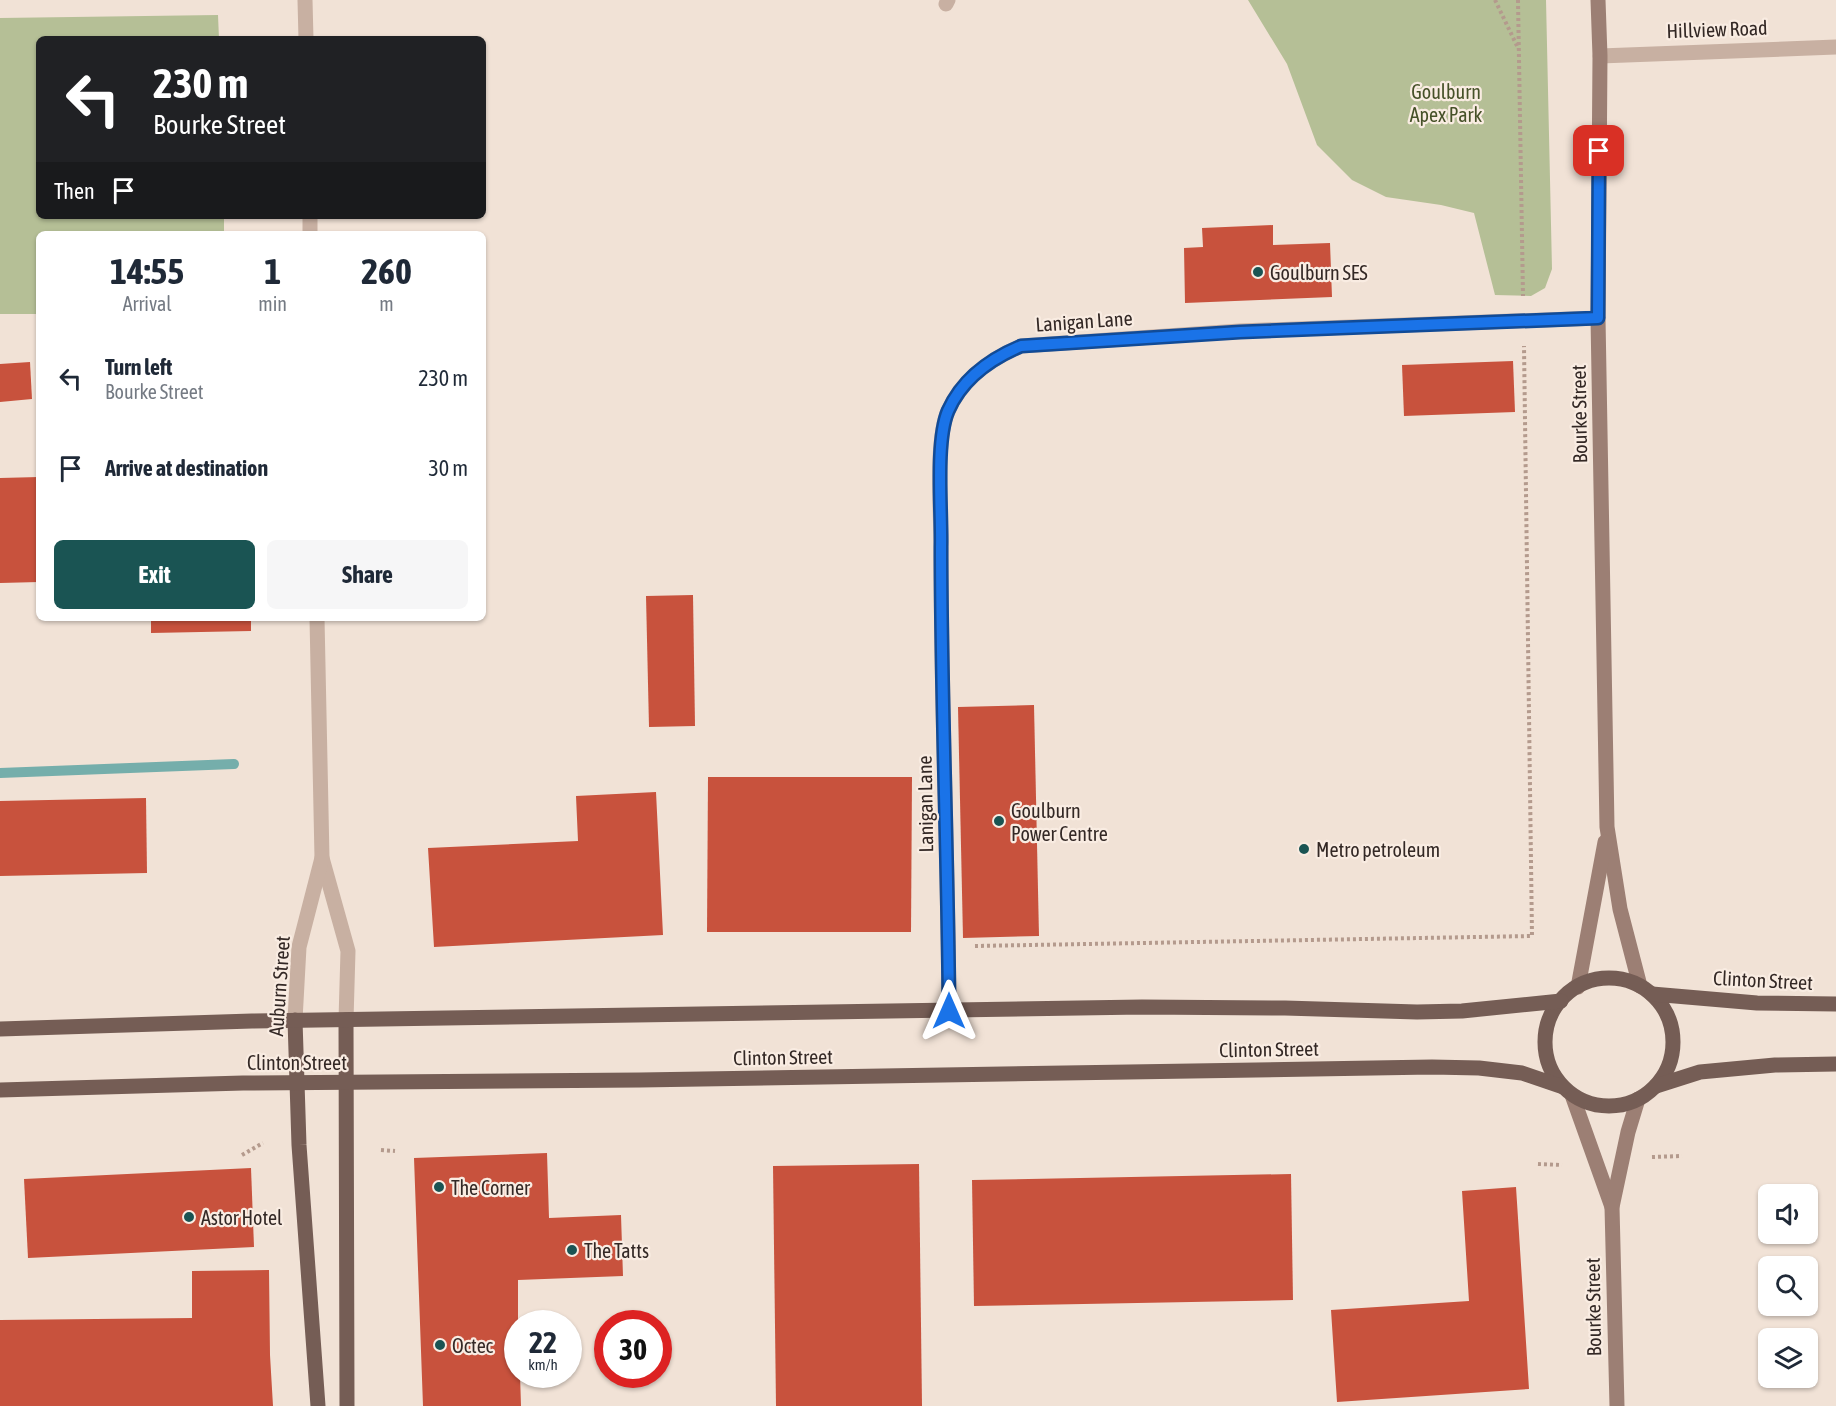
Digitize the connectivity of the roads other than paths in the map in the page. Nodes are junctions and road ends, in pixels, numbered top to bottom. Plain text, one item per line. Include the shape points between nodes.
1 (306, 0) edge
2 (1598, 0) edge
3 (306, 36) edge
4 (1836, 47) edge
5 (1600, 56) junction
6 (1598, 318) junction
7 (317, 621) edge
8 (1607, 827) junction
9 (322, 858) junction
10 (1578, 987) junction
11 (1646, 990) junction
12 (1561, 1000) junction
13 (1836, 1004) edge
14 (949, 1011) junction
15 (295, 1020) junction
16 (346, 1020) junction
17 (0, 1029) edge
18 (1836, 1064) edge
19 (346, 1083) junction
20 (296, 1084) junction
21 (1656, 1086) junction
22 (0, 1090) edge
23 (1568, 1091) junction
24 (1638, 1099) junction
25 (1612, 1207) junction
26 (318, 1406) edge
27 (347, 1406) edge
28 (1617, 1406) edge

1 - 3 street
2 - 5 street, Bourke Street
4 - 5 street, Hillview Road
5 - 6 street, Bourke Street
6 - 8 street, Bourke Street
6 - 14 street, Lanigan Lane via 1240,332 1021,346 978,370 948,412 942,439
7 - 9 street, Auburn Street
8 - 10 street, Bourke Street
8 - 11 street, Bourke Street via 1620,909
9 - 15 street, Auburn Street via 299,947
9 - 16 street, Auburn Street via 348,951
10 - 11 main road via 1602,978 1628,981
10 - 12 main road
11 - 13 main road, Clinton Street via 1757,1004
11 - 21 main road via 1663,1007 1673,1039 1672,1056
12 - 14 main road, Clinton Street via 1428,1012 1142,1007
12 - 23 main road via 1546,1029 1545,1045 1550,1067
14 - 16 main road, Clinton Street
15 - 16 main road, Clinton Street
15 - 17 main road, Clinton Street
15 - 20 main road, Auburn Street
16 - 19 main road, Auburn Street
18 - 21 main road via 1700,1072
19 - 20 main road, Clinton Street
19 - 23 main road, Clinton Street via 1432,1067 1522,1073
19 - 27 main road, Auburn Street
20 - 22 main road, Clinton Street
20 - 26 main road, Auburn Street
21 - 24 main road
23 - 24 main road via 1593,1105 1627,1104
23 - 25 street, Bourke Street
24 - 25 street, Bourke Street
25 - 28 street, Bourke Street

